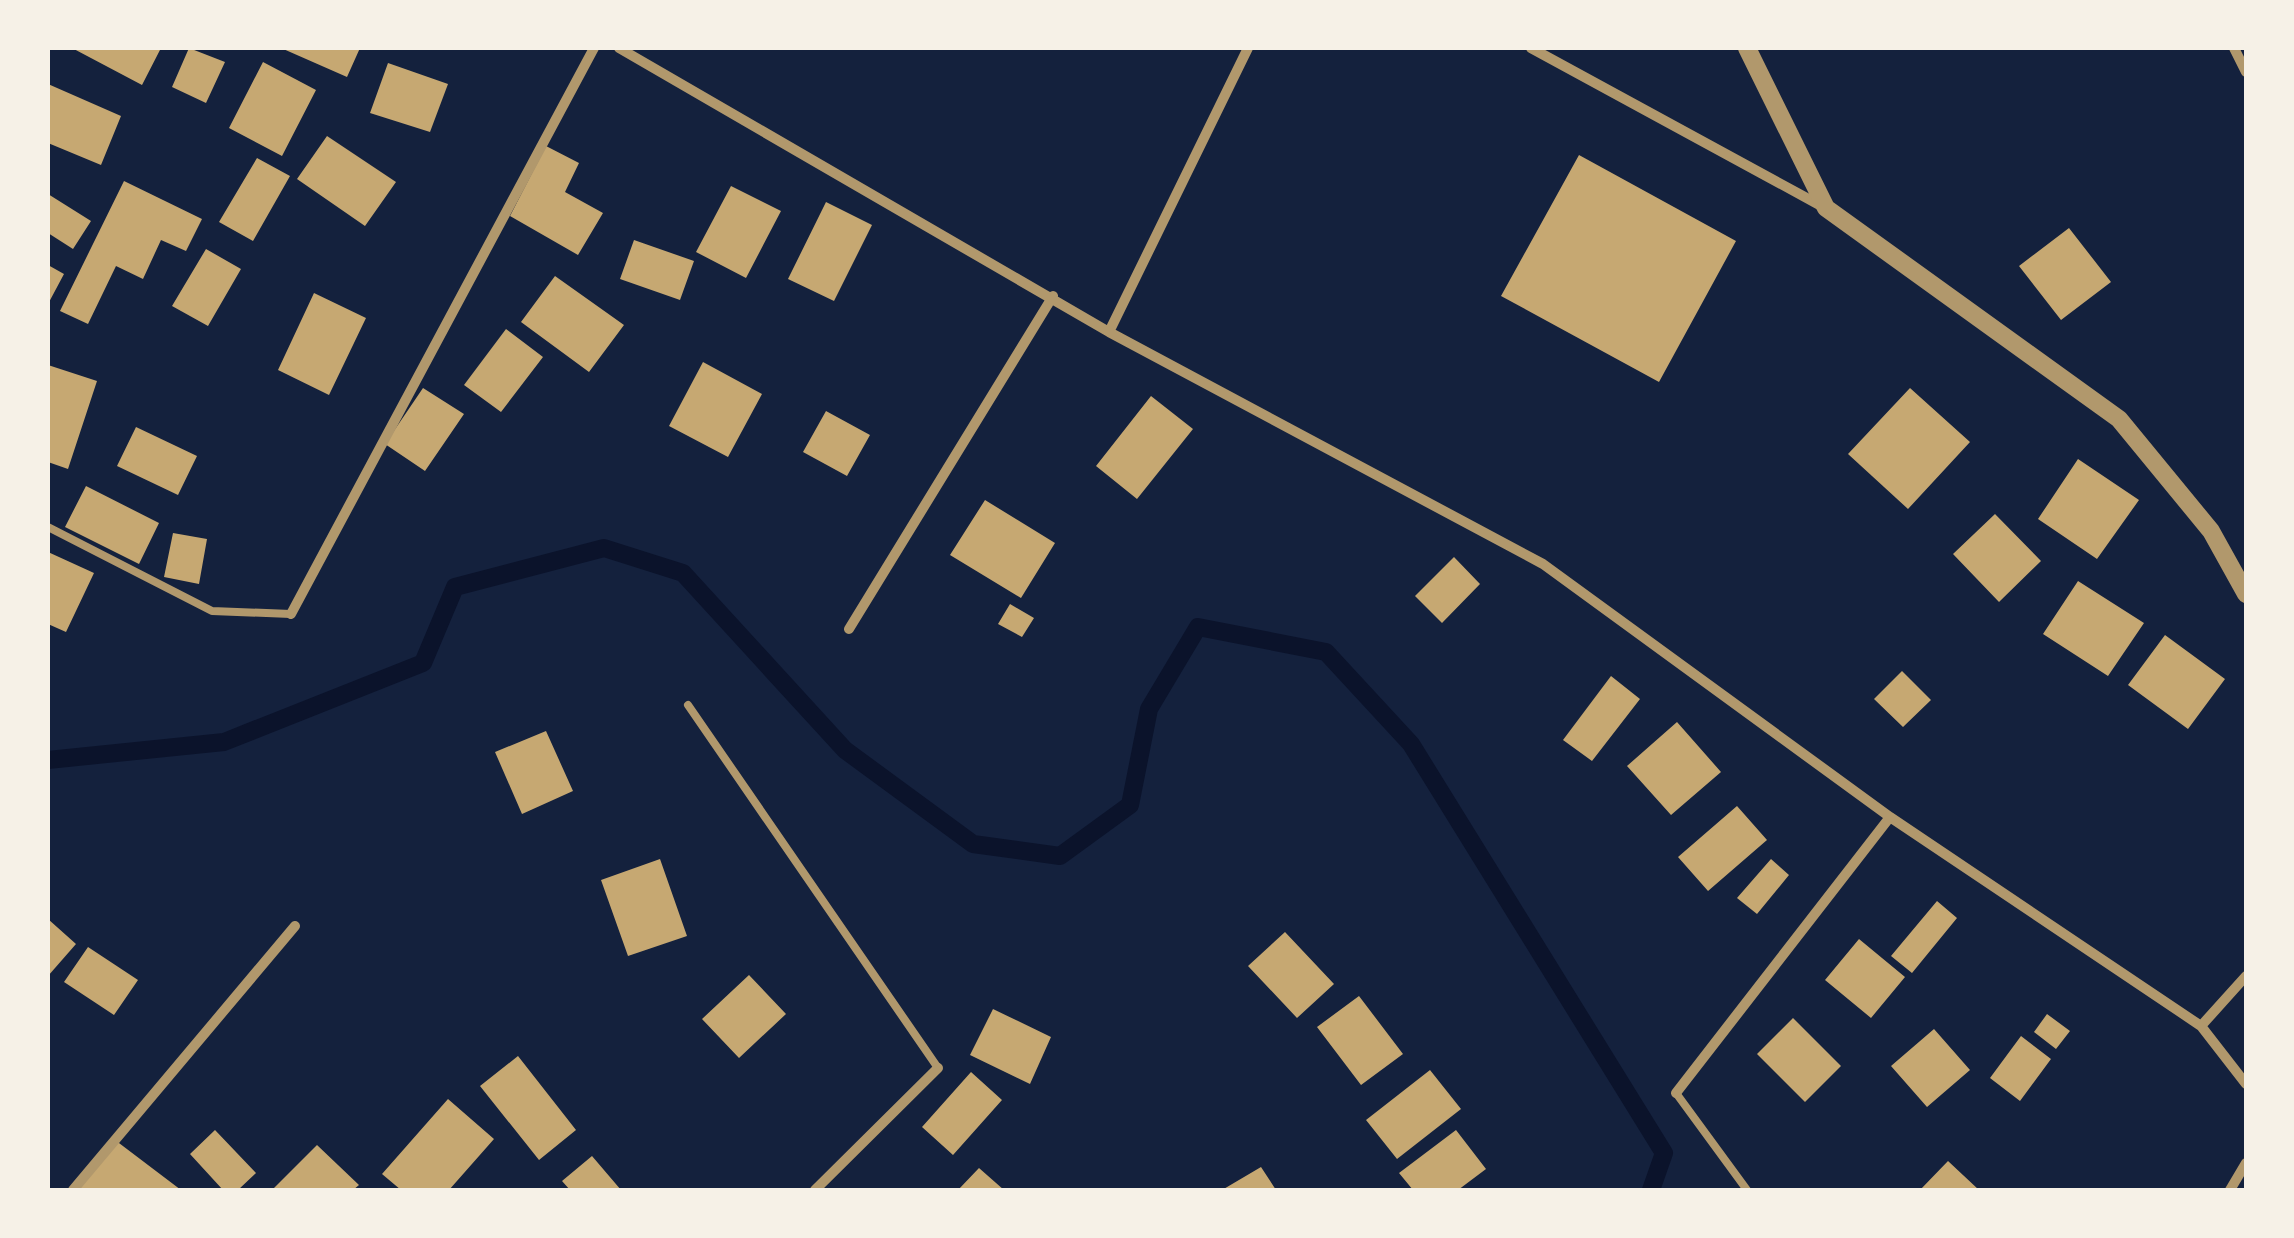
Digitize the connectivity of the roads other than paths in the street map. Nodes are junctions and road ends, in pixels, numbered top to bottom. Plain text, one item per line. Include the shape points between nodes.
1 (594, 48) edge
2 (619, 48) edge
3 (1248, 48) edge
4 (1532, 48) edge
5 (1747, 48) edge
6 (2234, 48) edge
7 (2246, 72) edge
8 (1826, 208) junction
9 (1053, 296) junction
10 (1109, 332) junction
11 (48, 526) edge
12 (2246, 594) edge
13 (291, 614) joint
14 (849, 630) dead end
15 (688, 706) dead end
16 (1890, 816) junction
17 (295, 926) dead end
18 (2246, 976) edge
19 (2202, 1026) junction
20 (938, 1068) joint
21 (2246, 1084) edge
22 (1676, 1094) joint
23 (2246, 1163) edge
24 (73, 1190) edge
25 (815, 1190) edge
26 (1747, 1190) edge
27 (2230, 1190) edge

1 - 13 street
2 - 9 street
3 - 10 street
4 - 8 street
5 - 8 street
6 - 7 street
8 - 12 street via 2119,419 2211,531
9 - 10 street
9 - 14 street
10 - 16 street via 1543,564
11 - 13 lane via 212,611
15 - 20 lane
16 - 19 street
16 - 22 street
17 - 24 street
18 - 19 street
19 - 21 street
20 - 25 street
22 - 26 lane
23 - 27 street

